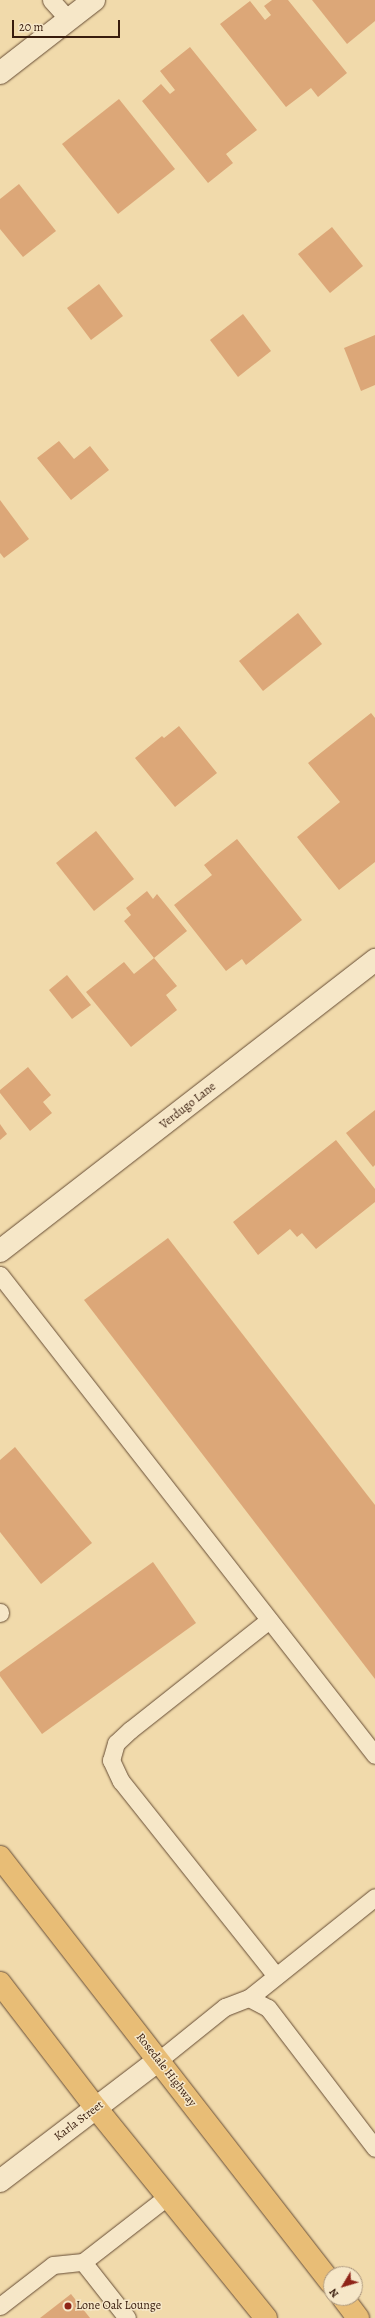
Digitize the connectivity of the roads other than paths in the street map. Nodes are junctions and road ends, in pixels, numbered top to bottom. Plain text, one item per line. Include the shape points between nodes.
1 (51, 0) edge
2 (94, 0) edge
3 (69, 20) junction
4 (0, 73) edge
5 (375, 960) edge
6 (0, 1251) edge
7 (0, 1275) edge
8 (269, 1620) junction
9 (375, 1755) edge
10 (0, 1857) edge
11 (375, 1897) edge
12 (276, 1976) junction
13 (0, 1983) edge
14 (249, 1998) junction
15 (159, 2060) junction
16 (96, 2108) junction
17 (375, 2148) edge
18 (0, 2181) edge
19 (168, 2196) junction
20 (83, 2262) junction
21 (323, 2273) edge
22 (0, 2306) edge
23 (349, 2306) edge
24 (127, 2318) edge
25 (266, 2318) edge
26 (358, 2318) edge

1 - 3 lane
2 - 3 street
3 - 4 street
5 - 6 street, Verdugo Lane
7 - 8 lane
8 - 9 lane
8 - 12 lane via 116,1742 111,1760 122,1781
10 - 15 main road, Rosedale Highway
11 - 12 lane
12 - 14 lane
13 - 16 main road
14 - 15 lane via 224,2007
14 - 17 lane via 268,2008
15 - 16 street, Karla Street
15 - 21 main road, Rosedale Highway
16 - 18 street, Karla Street
16 - 19 main road
19 - 20 lane
19 - 25 main road
20 - 22 lane via 53,2265
20 - 24 lane
23 - 26 main road

